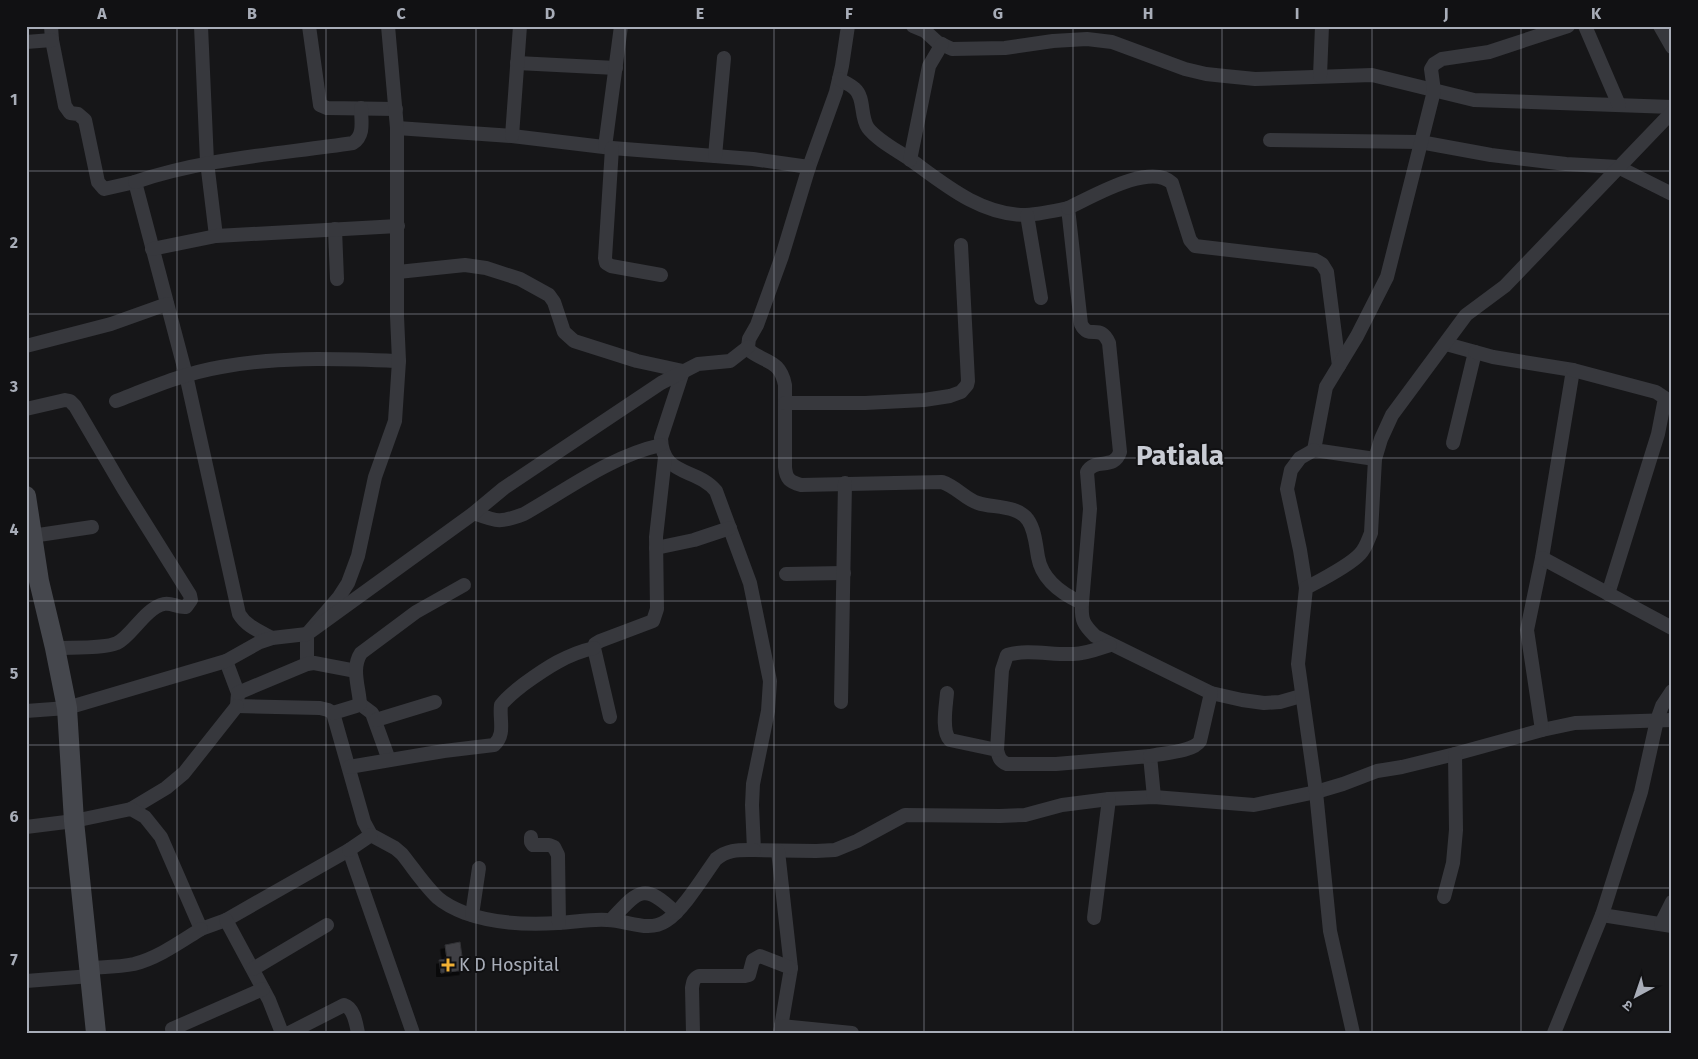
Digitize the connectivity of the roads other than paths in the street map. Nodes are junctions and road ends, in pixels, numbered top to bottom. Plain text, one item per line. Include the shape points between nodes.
1 (200, 26) edge
2 (309, 26) edge
3 (388, 26) edge
4 (520, 26) edge
5 (848, 26) edge
6 (913, 26) edge
7 (1322, 26) edge
8 (1568, 26) edge
9 (1586, 26) edge
10 (1660, 26) edge
11 (617, 27) edge
12 (1090, 32) edge
13 (51, 33) edge
14 (26, 42) edge
15 (942, 44) junction
16 (1672, 47) edge
17 (724, 58) dead end
18 (517, 63) junction
19 (616, 68) junction
20 (1320, 76) junction
21 (839, 79) junction
22 (1434, 91) junction
23 (1619, 105) junction
24 (1672, 107) edge
25 (361, 108) junction
26 (396, 109) junction
27 (1672, 112) edge
28 (397, 128) junction
29 (512, 136) junction
30 (1270, 140) dead end
31 (1420, 142) junction
32 (609, 147) junction
33 (715, 156) junction
34 (910, 160) junction
35 (207, 162) junction
36 (809, 167) junction
37 (1618, 167) junction
38 (135, 182) junction
39 (1672, 194) edge
40 (1068, 208) junction
41 (1027, 215) junction
42 (398, 226) junction
43 (335, 229) junction
44 (216, 236) junction
45 (961, 245) dead end
46 (152, 249) junction
47 (398, 272) junction
48 (661, 275) dead end
49 (336, 279) dead end
50 (1041, 298) dead end
51 (167, 304) junction
52 (1446, 344) junction
53 (26, 346) edge
54 (748, 347) junction
55 (1475, 352) junction
56 (399, 360) junction
57 (1339, 366) junction
58 (1573, 370) junction
59 (682, 371) junction
60 (186, 375) junction
61 (116, 401) dead end
62 (785, 402) junction
63 (26, 408) edge
64 (1453, 443) dead end
65 (1314, 450) junction
66 (663, 451) junction
67 (1375, 459) junction
68 (845, 483) junction
69 (26, 496) edge
70 (474, 513) junction
71 (92, 527) dead end
72 (730, 528) junction
73 (32, 536) junction
74 (656, 548) junction
75 (1542, 558) junction
76 (844, 573) junction
77 (786, 574) dead end
78 (33, 581) edge
79 (464, 585) dead end
80 (1306, 588) junction
81 (1608, 594) junction
82 (1082, 603) junction
83 (1672, 628) edge
84 (307, 634) junction
85 (272, 638) junction
86 (1110, 645) junction
87 (55, 648) junction
88 (594, 648) junction
89 (226, 661) junction
90 (307, 664) junction
91 (356, 671) junction
92 (1672, 691) edge
93 (947, 693) dead end
94 (1212, 693) junction
95 (1301, 696) junction
96 (237, 699) junction
97 (435, 702) dead end
98 (841, 702) dead end
99 (360, 704) junction
100 (67, 708) junction
101 (26, 711) edge
102 (333, 713) junction
103 (610, 717) dead end
104 (376, 720) junction
105 (1657, 720) junction
106 (1672, 720) edge
107 (1542, 730) junction
108 (997, 750) junction
109 (1455, 754) junction
110 (1150, 756) junction
111 (389, 760) junction
112 (349, 767) junction
113 (1316, 792) junction
114 (1154, 797) junction
115 (1109, 799) junction
116 (131, 809) junction
117 (74, 821) junction
118 (26, 827) edge
119 (371, 835) junction
120 (531, 837) dead end
121 (349, 850) junction
122 (754, 850) junction
123 (778, 851) junction
124 (479, 868) dead end
125 (1444, 897) dead end
126 (1672, 902) edge
127 (676, 913) junction
128 (472, 915) junction
129 (1602, 915) junction
130 (1094, 918) dead end
131 (226, 920) junction
132 (610, 920) junction
133 (559, 923) junction
134 (327, 925) dead end
135 (1666, 925) edge
136 (201, 929) junction
137 (792, 968) junction
138 (253, 969) junction
139 (91, 972) junction
140 (26, 981) edge
141 (263, 989) junction
142 (172, 1028) dead end
143 (780, 1029) edge
144 (96, 1033) edge
145 (282, 1033) edge
146 (289, 1033) edge
147 (358, 1033) edge
148 (413, 1033) edge
149 (693, 1033) edge
150 (852, 1033) edge
151 (1353, 1033) edge
152 (1554, 1033) edge

1 - 35 street
2 - 25 street via 320,105
3 - 26 street
4 - 18 street
5 - 21 street
6 - 15 street
7 - 20 street
8 - 22 street via 1489,52 1442,59 1431,69
9 - 23 street
10 - 16 street
11 - 19 street
12 - 15 street via 997,49 963,50
12 - 20 street via 1206,74 1255,79
13 - 14 street
13 - 38 street via 65,106 70,114 78,114 85,120 98,182 104,190
15 - 34 street via 930,66
17 - 33 street
18 - 19 street
18 - 29 street
19 - 32 street
20 - 22 street via 1372,75
21 - 34 street via 859,93 862,116 868,128
21 - 36 street
22 - 23 street via 1474,100
22 - 31 street
23 - 24 street
25 - 26 street
25 - 35 street via 361,133 353,143
26 - 28 street
27 - 37 street
28 - 29 street
28 - 42 street
29 - 32 street
30 - 31 street
31 - 37 street via 1491,155
31 - 57 street via 1387,277
32 - 33 street
32 - 48 street via 606,263
33 - 36 street
34 - 41 street via 981,206
35 - 38 street
35 - 44 street
36 - 54 street via 782,256
37 - 39 street
37 - 52 street via 1505,286 1466,316
38 - 46 street
40 - 41 street
40 - 57 street via 1129,180 1162,176 1172,183 1190,240 1195,246 1315,260 1322,264 1327,272
40 - 82 street via 1081,324 1088,332 1100,332 1106,336 1109,343 1120,452 1115,461 1094,465 1087,472 1090,509
41 - 50 street
42 - 43 street
42 - 47 street
43 - 44 street
43 - 49 street
44 - 46 street
45 - 62 street via 968,381 964,389 950,396 924,400
46 - 51 street
47 - 56 street
47 - 59 street via 465,266 486,268 520,279 549,295 564,332 574,341
51 - 53 street via 111,324
51 - 60 street
52 - 55 street
52 - 67 street via 1392,415
54 - 59 street via 730,361 698,364
54 - 62 street via 778,369 786,385
55 - 58 street
55 - 64 street
56 - 60 street via 272,360
56 - 84 street via 395,421 372,490 358,556 339,598
57 - 65 street via 1326,387
58 - 75 street
58 - 81 street via 1656,392 1665,398 1658,434
59 - 66 street via 661,438
59 - 70 street via 540,463
60 - 61 street
60 - 85 street via 238,614 249,626
62 - 68 street via 785,467 790,481 801,485
63 - 87 street via 65,400 75,406 192,600 186,607 159,606 118,643
65 - 67 street
65 - 80 street via 1300,458 1291,470 1287,489
66 - 70 street via 646,448 618,459 524,514 508,520 495,521
66 - 72 street via 674,466 716,491
66 - 74 street
67 - 80 street via 1368,543 1360,554
68 - 76 street
68 - 82 street via 942,482 952,485 973,502 1022,514 1028,520 1045,575 1065,595
69 - 73 street
70 - 84 street
71 - 73 street
72 - 74 street
72 - 122 street via 750,583 770,681 768,711 753,784
73 - 78 street
74 - 88 street via 657,609 653,621 600,641
75 - 81 street
75 - 107 street via 1527,630
76 - 77 street
76 - 98 street
78 - 87 street
79 - 91 street via 416,612 361,653 356,661
80 - 95 street via 1298,664
81 - 83 street
82 - 86 street via 1081,618 1086,627
84 - 85 street
84 - 90 street
85 - 89 street
86 - 94 street
86 - 108 street via 1092,652 1073,654 1016,652 1007,655 1002,670
87 - 100 street
88 - 103 street
88 - 111 street via 554,664 511,694 501,705 502,734 494,745
89 - 96 street
89 - 100 street
90 - 91 street
90 - 96 street
91 - 99 street
92 - 105 street
93 - 108 street via 947,738 959,744
94 - 95 street via 1264,703
94 - 110 street via 1198,745
95 - 113 street
96 - 102 street via 320,708
96 - 116 street via 184,773
97 - 104 street
99 - 102 street
99 - 104 street via 370,710
100 - 101 street
100 - 117 street
102 - 112 street
104 - 111 street
105 - 106 street
105 - 107 street via 1575,724
105 - 129 street via 1641,792
107 - 109 street
108 - 110 street via 1002,762 1022,765
109 - 113 street via 1377,771
109 - 125 street via 1456,830 1453,863
110 - 114 street
111 - 112 street
112 - 119 street via 364,822
113 - 114 street via 1254,805
113 - 151 street via 1330,931
114 - 115 street
115 - 123 street via 1062,805 1025,815 905,815 835,850
115 - 130 street
116 - 117 street
116 - 136 street via 145,817 161,837
117 - 118 street
117 - 139 street
119 - 121 street
119 - 128 street via 402,854 444,903
120 - 133 street via 533,845 554,847 558,855
121 - 131 street
121 - 148 street
122 - 123 street
122 - 127 street via 732,850 716,859
123 - 137 street
124 - 128 street
126 - 135 street
127 - 132 street via 656,925
127 - 132 street via 661,899 646,893 631,899
128 - 133 street via 503,922
129 - 135 street
129 - 152 street
131 - 136 street
131 - 138 street
132 - 133 street
134 - 138 street
136 - 139 street via 147,959
137 - 143 street
137 - 149 street via 760,956 753,960 749,975 695,978 692,988
138 - 141 street
139 - 140 street
139 - 144 street
141 - 142 street
141 - 145 street
143 - 150 street
146 - 147 street via 344,1005 351,1009

